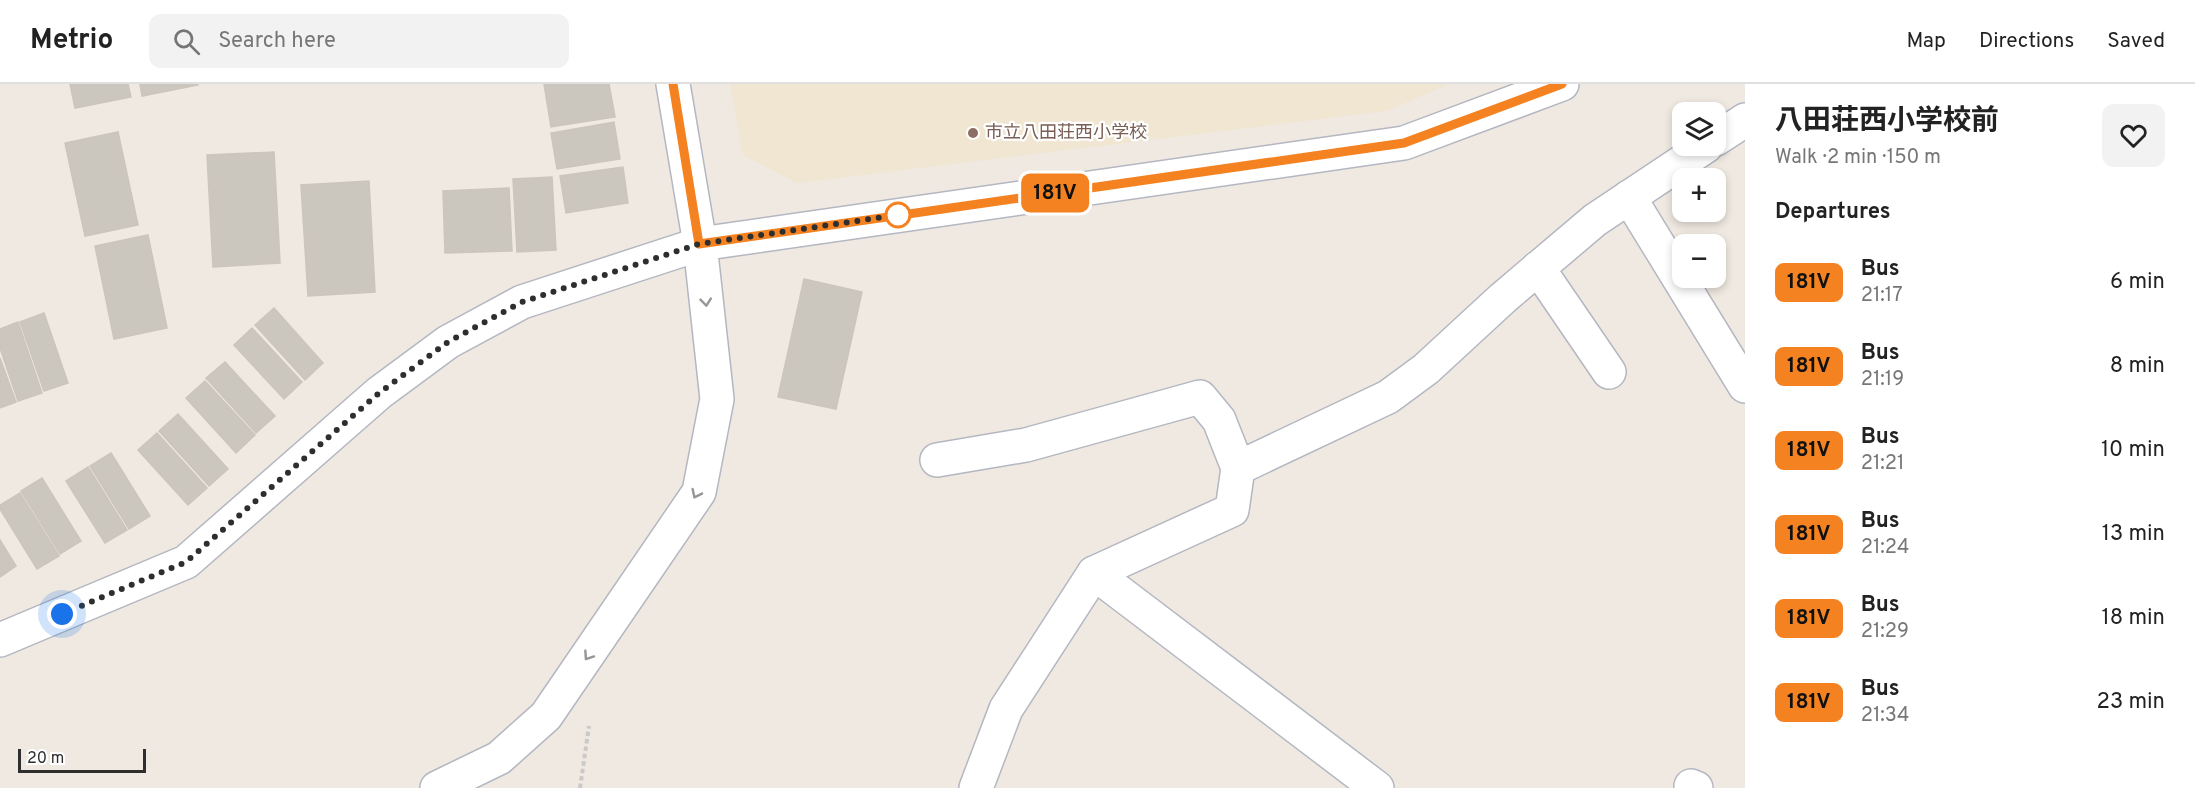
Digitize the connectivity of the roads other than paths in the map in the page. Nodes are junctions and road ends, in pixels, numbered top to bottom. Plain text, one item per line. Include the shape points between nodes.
1 (673, 84) edge
2 (1562, 84) edge
3 (1745, 120) edge
4 (1726, 132) edge
5 (1691, 156) edge
6 (1629, 197) junction
7 (699, 244) junction
8 (1538, 268) junction
9 (1609, 372) dead end
10 (1745, 386) edge
11 (937, 459) dead end
12 (1238, 468) junction
13 (1094, 573) junction
14 (0, 640) edge
15 (438, 788) edge
16 (976, 788) edge
17 (1377, 788) edge

1 - 7 street
2 - 7 street via 1404,143
3 - 4 street
5 - 6 street
6 - 8 street
6 - 10 street
7 - 14 street via 522,302 448,342 379,393 186,562
7 -> 15 street via 717,399 699,492 546,716 499,758
8 - 9 street
8 - 12 street via 1426,369 1388,397
11 - 12 street via 1026,445 1200,397 1220,420
12 - 13 street via 1232,510
13 - 16 street via 1006,709
13 - 17 street

